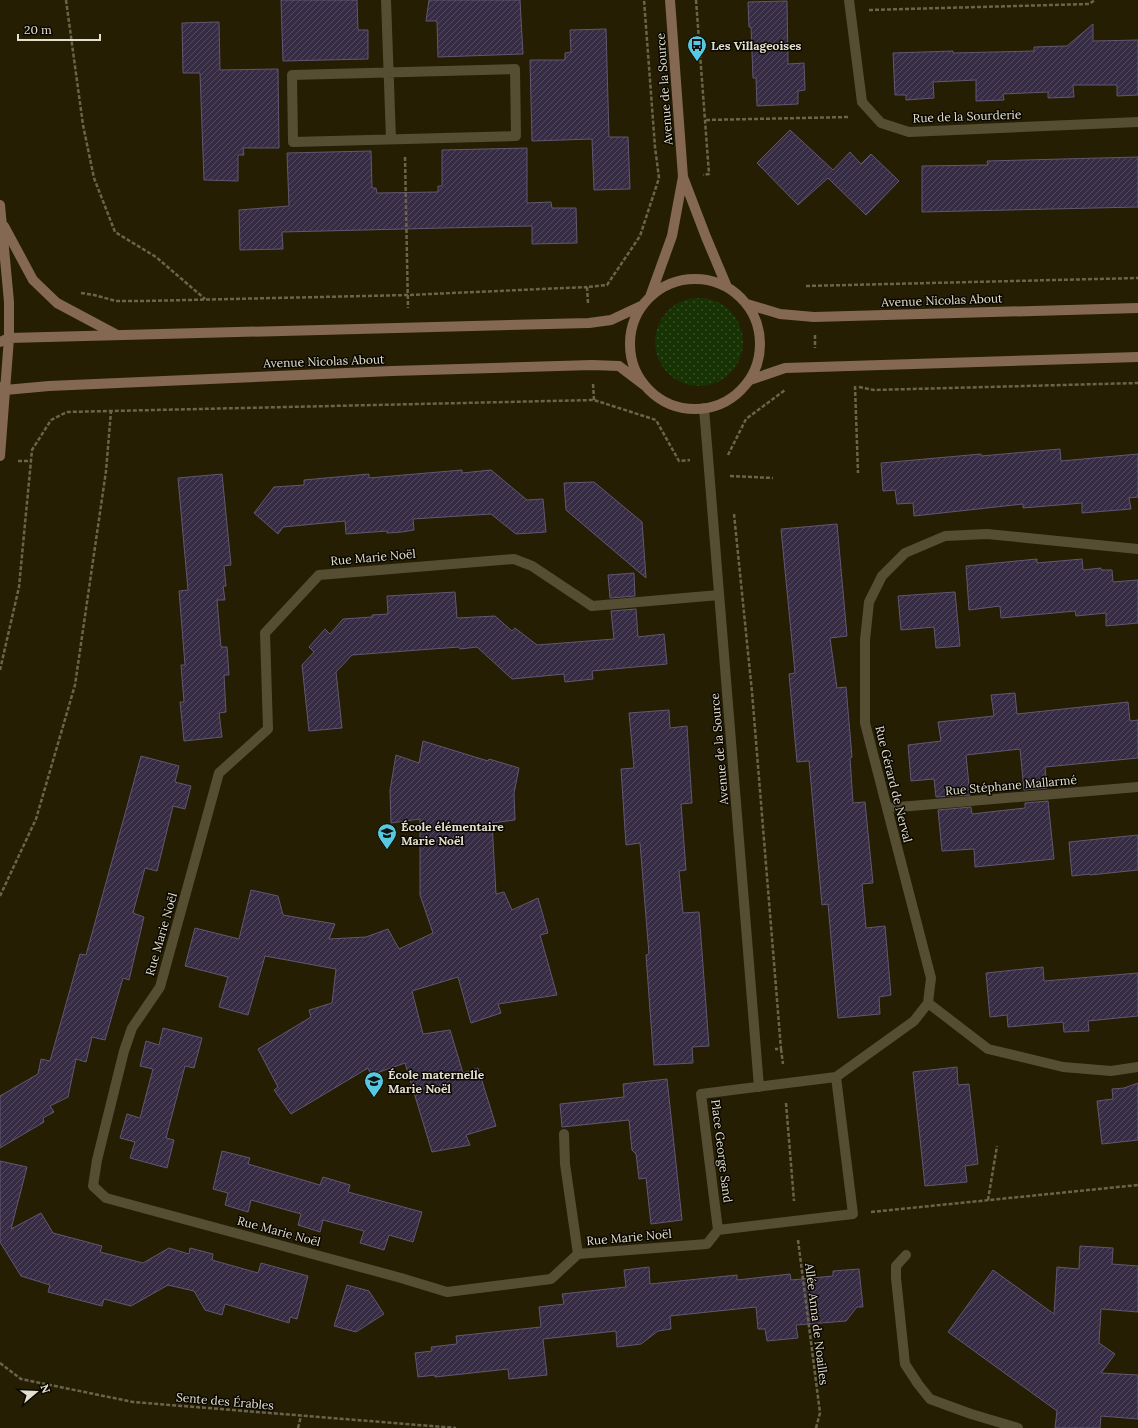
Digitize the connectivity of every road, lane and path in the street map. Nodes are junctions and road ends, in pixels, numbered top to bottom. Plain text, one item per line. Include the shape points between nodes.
1 (66, 0) edge
2 (386, 0) edge
3 (644, 0) edge
4 (670, 0) edge
5 (696, 0) edge
6 (1095, 0) edge
7 (850, 5) edge
8 (388, 73) junction
9 (869, 110) junction
10 (706, 120) junction
11 (1138, 122) edge
12 (391, 139) junction
13 (405, 139) junction
14 (709, 174) dead end
15 (683, 177) junction
16 (0, 205) edge
17 (2, 222) junction
18 (1138, 278) edge
19 (806, 286) dead end
20 (587, 287) junction
21 (727, 287) junction
22 (74, 292) dead end
23 (408, 295) junction
24 (650, 297) junction
25 (206, 300) junction
26 (747, 304) junction
27 (642, 306) junction
28 (1138, 308) edge
29 (814, 317) junction
30 (589, 324) junction
31 (409, 329) junction
32 (119, 336) junction
33 (4, 340) edge
34 (1138, 357) edge
35 (592, 365) junction
36 (816, 366) junction
37 (0, 380) edge
38 (750, 380) junction
39 (1138, 383) edge
40 (644, 385) junction
41 (848, 386) dead end
42 (855, 386) junction
43 (2, 388) edge
44 (788, 388) dead end
45 (594, 400) junction
46 (704, 408) junction
47 (111, 412) junction
48 (0, 456) edge
49 (728, 456) dead end
50 (679, 461) dead end
51 (730, 469) dead end
52 (858, 473) dead end
53 (730, 476) junction
54 (773, 478) dead end
55 (731, 484) dead end
56 (733, 507) dead end
57 (1138, 549) edge
58 (719, 595) junction
59 (0, 670) edge
60 (1138, 787) edge
61 (887, 808) junction
62 (0, 896) edge
63 (928, 1002) junction
64 (781, 1049) junction
65 (756, 1050) junction
66 (1138, 1067) edge
67 (836, 1077) junction
68 (784, 1084) junction
69 (759, 1087) junction
70 (564, 1134) dead end
71 (997, 1146) dead end
72 (1138, 1185) edge
73 (988, 1200) junction
74 (852, 1214) junction
75 (795, 1221) junction
76 (718, 1230) junction
77 (578, 1254) junction
78 (906, 1255) dead end
79 (0, 1363) edge
80 (301, 1416) junction
81 (298, 1428) edge
82 (456, 1428) edge
83 (816, 1428) edge
84 (1018, 1428) edge

1 - 25 path via 83,125 94,178 116,232 156,257
2 - 8 street
3 - 20 path via 659,178 640,236 607,285
4 - 15 main road, Avenue de la Source
5 - 10 path
6 - 7 path via 1089,4
7 - 9 street, Rue de la Sourderie via 862,102
8 - 12 street
8 - 12 street via 292,75 293,142
8 - 13 street via 515,69 516,136
9 - 10 path via 854,122 850,117
9 - 11 street, Rue de la Sourderie via 880,123 909,132
10 - 14 path
12 - 13 street
13 - 23 path
15 - 21 main road, Avenue de la Source
15 - 24 main road, Avenue de la Source via 672,236
16 - 17 main road
17 - 32 main road via 33,280 58,303
17 - 33 main road via 9,302
18 - 19 path
20 - 23 path
20 - 30 path
21 - 24 main road, Avenue Nicolas About via 708,280 687,279 667,285
21 - 26 main road, Avenue Nicolas About
22 - 25 path via 116,301
23 - 25 path
23 - 31 path
24 - 27 main road, Avenue Nicolas About
26 - 29 main road, Avenue Nicolas About via 780,314
26 - 38 main road, Avenue Nicolas About via 756,322 760,342 758,362
27 - 30 main road, Avenue Nicolas About via 612,320
27 - 40 main road, Avenue Nicolas About via 632,325 630,346 634,366
28 - 29 main road, Avenue Nicolas About
29 - 36 path
30 - 31 main road, Avenue Nicolas About
31 - 32 main road, Avenue Nicolas About
32 - 33 main road, Avenue Nicolas About
33 - 43 main road
34 - 36 main road, Avenue Nicolas About
35 - 40 main road, Avenue Nicolas About via 619,366
35 - 43 main road, Avenue Nicolas About
35 - 45 path
36 - 38 main road, Avenue Nicolas About via 785,368
37 - 43 main road
38 - 46 main road, Avenue Nicolas About via 740,392 727,401
39 - 42 path via 874,390
40 - 46 main road, Avenue Nicolas About via 664,402 684,408
41 - 42 path
42 - 52 path
43 - 48 main road
44 - 49 path via 746,419
45 - 47 path
45 - 50 path via 656,420
46 - 58 street, Avenue de la Source
47 - 59 path via 67,412 51,420 32,450 19,587
47 - 62 path via 106,471 75,685 36,819
51 - 53 path
53 - 54 path
53 - 55 path
56 - 64 path, Allée Anna de Noailles via 752,692
57 - 61 street, Rue Gérard de Nerval via 987,534 945,536 905,553 882,576 869,602 867,617 865,723
58 - 65 street, Avenue de la Source
58 - 77 street, Rue Marie Noël via 592,606 532,566 514,559 319,574 265,633 268,729 219,773 160,987 132,1028 96,1160 93,1186 106,1198 447,1292 551,1279
60 - 61 street, Rue Stéphane Mallarmé
61 - 63 street, Rue Gérard de Nerval via 931,978
63 - 66 street via 988,1049 1063,1067 1112,1071
63 - 67 street, Rue Gérard de Nerval via 914,1021
64 - 65 path
64 - 68 path, Allée Anna de Noailles
65 - 69 street, Avenue de la Source
67 - 68 street, Place George Sand
67 - 74 street
68 - 69 street, Place George Sand
68 - 75 path, Allée Anna de Noailles
69 - 76 street, Place George Sand via 701,1094
70 - 77 street via 565,1164
71 - 73 path
72 - 73 path
73 - 74 path
74 - 75 street
75 - 76 street
75 - 83 path, Allée Anna de Noailles via 820,1413
76 - 77 street, Rue Marie Noël via 707,1244
78 - 84 street via 896,1266 905,1364 930,1399
79 - 80 path, Sente des Érables via 21,1379 133,1402
80 - 81 path
80 - 82 path, Sente des Érables

